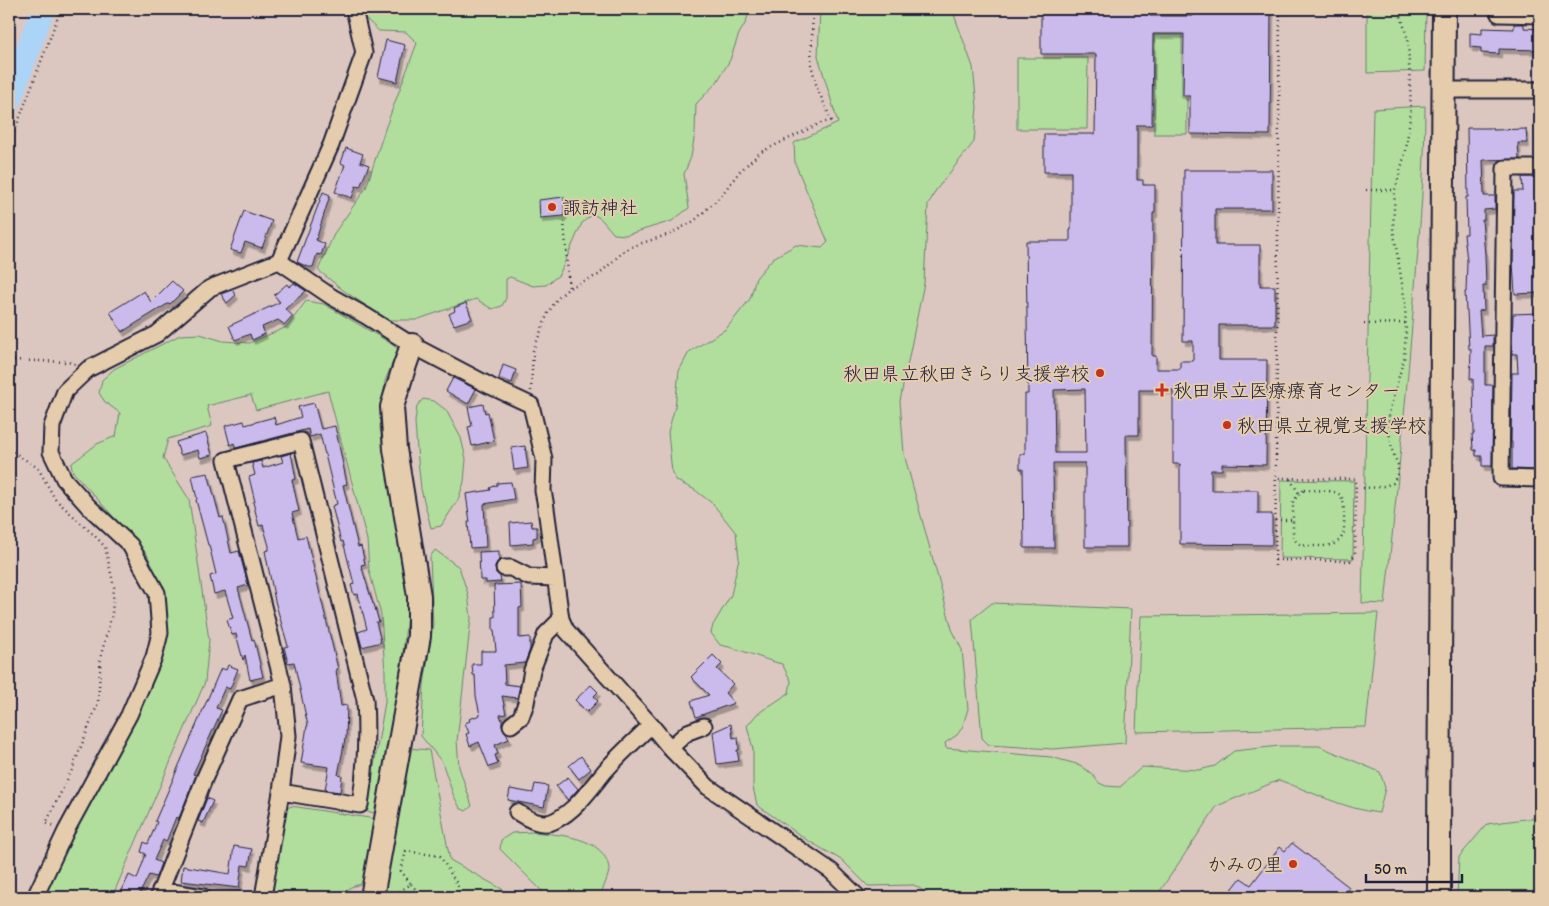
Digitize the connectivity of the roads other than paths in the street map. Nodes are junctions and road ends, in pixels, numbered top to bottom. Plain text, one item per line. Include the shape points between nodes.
1 (354, 9) edge
2 (1444, 9) edge
3 (1500, 9) edge
4 (1540, 15) edge
5 (1443, 90) junction
6 (1540, 90) edge
7 (1540, 168) edge
8 (279, 261) junction
9 (412, 345) junction
10 (1540, 479) edge
11 (504, 568) dead end
12 (555, 578) junction
13 (561, 618) junction
14 (283, 685) junction
15 (651, 724) junction
16 (511, 725) dead end
17 (704, 726) dead end
18 (670, 748) junction
19 (281, 792) junction
20 (517, 812) dead end
21 (159, 894) edge
22 (35, 897) edge
23 (204, 897) edge
24 (264, 897) edge
25 (372, 897) edge
26 (858, 897) edge
27 (1439, 897) edge

1 - 8 street via 364,53 331,146
2 - 5 street
3 - 4 street via 1500,14
5 - 6 street
5 - 27 street
7 - 10 street via 1504,168 1501,478
8 - 9 street
8 - 22 street via 210,288 156,334 88,369 65,391 52,426 51,452 64,479 130,546 157,593 160,633 154,658 129,715 66,831
9 - 12 street via 531,405 544,459 543,491
9 - 25 street via 392,407 395,449 419,596 419,636
11 - 12 street via 529,577
12 - 13 street
13 - 15 street via 566,630
13 - 16 street via 546,634 532,670 521,717
14 - 19 street via 288,736
14 - 19 street via 226,460 301,441 365,700 367,740 360,805
14 - 21 street via 240,699
15 - 18 street
15 - 20 street via 580,802 555,821 529,820
17 - 18 street via 688,732
18 - 26 street via 708,787 831,871
19 - 24 street
21 - 23 street

